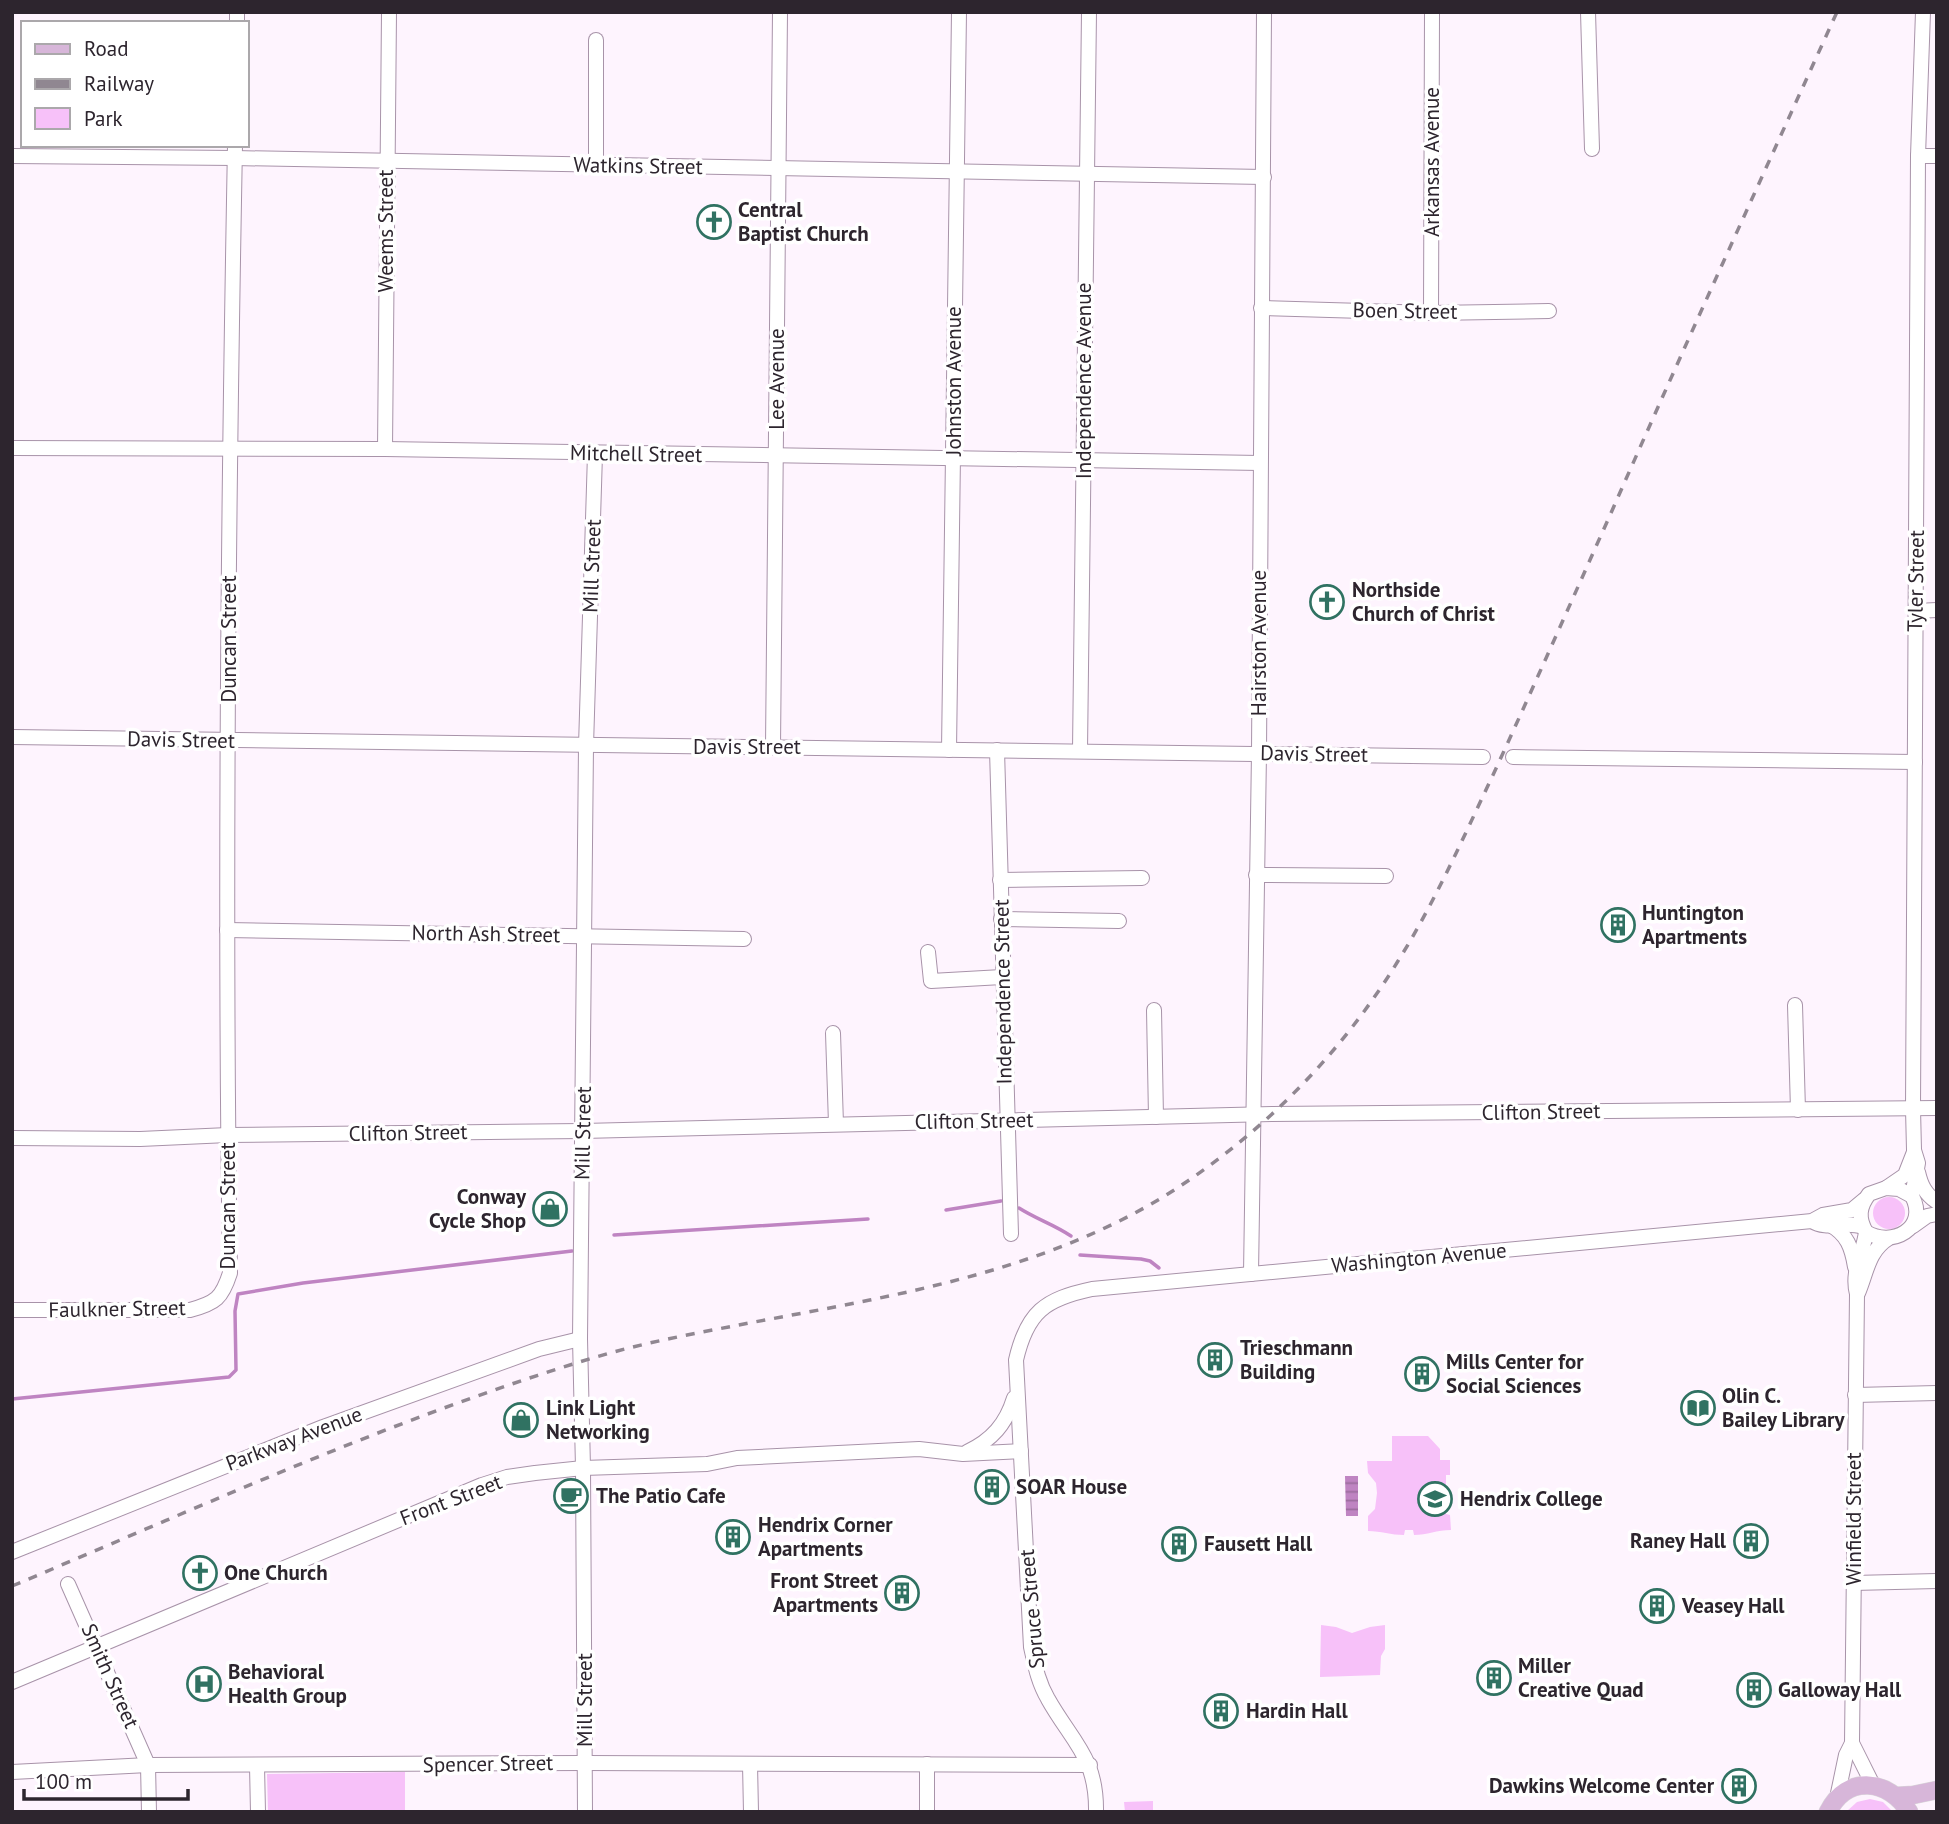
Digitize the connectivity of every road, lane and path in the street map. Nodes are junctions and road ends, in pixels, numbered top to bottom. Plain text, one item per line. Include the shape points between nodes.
1 (389, 12) edge
2 (780, 12) edge
3 (958, 12) edge
4 (1088, 12) edge
5 (1264, 12) edge
6 (1432, 12) edge
7 (1588, 12) edge
8 (1923, 12) edge
9 (1931, 31) edge
10 (596, 40) dead end
11 (1592, 149) dead end
12 (235, 151) edge
13 (12, 156) edge
14 (1918, 156) junction
15 (1937, 156) edge
16 (387, 162) junction
17 (596, 166) junction
18 (779, 169) junction
19 (955, 171) junction
20 (1086, 172) junction
21 (1264, 177) junction
22 (1261, 308) junction
23 (1549, 311) dead end
24 (1431, 313) junction
25 (12, 448) edge
26 (230, 449) junction
27 (385, 449) junction
28 (595, 454) junction
29 (777, 457) junction
30 (954, 459) junction
31 (1084, 461) junction
32 (1260, 463) junction
33 (1937, 610) edge
34 (1916, 611) junction
35 (12, 737) edge
36 (229, 741) junction
37 (586, 746) junction
38 (773, 747) junction
39 (949, 750) junction
40 (996, 750) junction
41 (1080, 750) junction
42 (1259, 753) junction
43 (1483, 757) dead end
44 (1513, 757) dead end
45 (1915, 762) junction
46 (1256, 875) junction
47 (1386, 876) dead end
48 (1142, 878) dead end
49 (1000, 880) junction
50 (1001, 919) junction
51 (1119, 921) dead end
52 (227, 930) junction
53 (584, 935) junction
54 (744, 939) dead end
55 (928, 952) dead end
56 (1003, 977) junction
57 (1795, 1005) dead end
58 (1154, 1010) dead end
59 (834, 1033) dead end
60 (1937, 1108) edge
61 (1913, 1109) junction
62 (1798, 1110) junction
63 (1252, 1115) junction
64 (1156, 1117) junction
65 (1006, 1120) junction
66 (836, 1124) junction
67 (583, 1131) junction
68 (228, 1135) junction
69 (12, 1138) edge
70 (1914, 1150) junction
71 (1918, 1172) junction
72 (1886, 1188) junction
73 (1914, 1199) junction
74 (1864, 1200) junction
75 (1937, 1202) edge
76 (1937, 1214) edge
77 (1812, 1221) junction
78 (1830, 1225) junction
79 (1912, 1227) junction
80 (1865, 1230) junction
81 (1011, 1234) dead end
82 (1889, 1238) junction
83 (1855, 1267) junction
84 (1251, 1274) junction
85 (1857, 1294) junction
86 (219, 1298) joint
87 (12, 1310) edge
88 (580, 1339) junction
89 (1017, 1390) junction
90 (1937, 1393) edge
91 (1854, 1395) junction
92 (1021, 1451) junction
93 (963, 1454) junction
94 (583, 1468) junction
95 (12, 1552) edge
96 (1937, 1581) edge
97 (1853, 1583) junction
98 (68, 1584) dead end
99 (97, 1646) junction
100 (12, 1682) edge
101 (1852, 1743) junction
102 (586, 1763) junction
103 (927, 1763) junction
104 (750, 1764) junction
105 (148, 1765) junction
106 (1090, 1765) junction
107 (257, 1766) junction
108 (12, 1772) edge
109 (1873, 1785) junction
110 (1937, 1790) edge
111 (1897, 1796) junction
112 (1833, 1805) edge
113 (149, 1812) edge
114 (258, 1812) edge
115 (586, 1812) edge
116 (751, 1812) edge
117 (927, 1812) edge
118 (1096, 1812) edge
119 (1909, 1812) edge

1 - 16 street, Weems Street
2 - 18 street, Lee Avenue
3 - 19 street, Johnston Avenue
4 - 20 street, Independence Avenue
5 - 21 street, Hairston Avenue
6 - 24 street, Arkansas Avenue
7 - 11 street
8 - 9 street, Tyler Street
9 - 14 street, Tyler Street
10 - 17 street
12 - 13 street, Watkins Street
12 - 16 street, Watkins Street
12 - 26 street, Duncan Street
14 - 15 street
14 - 34 street, Tyler Street
16 - 17 street, Watkins Street
16 - 27 street, Weems Street
17 - 18 street, Watkins Street
18 - 19 street, Watkins Street
18 - 29 street, Lee Avenue
19 - 20 street, Watkins Street
19 - 30 street, Johnston Avenue
20 - 21 street, Watkins Street
20 - 31 street, Independence Avenue
21 - 22 street, Hairston Avenue
22 - 24 street, Boen Street
22 - 32 street, Hairston Avenue
23 - 24 street, Boen Street
25 - 26 street, Mitchell Street
26 - 27 street, Mitchell Street
26 - 36 street, Duncan Street
27 - 28 street, Mitchell Street
28 - 29 street, Mitchell Street
28 - 37 street, Mill Street
29 - 30 street, Mitchell Street
29 - 38 street, Lee Avenue
30 - 31 street, Mitchell Street
30 - 39 street, Johnston Avenue
31 - 32 street, Mitchell Street
31 - 41 street, Independence Avenue
32 - 42 street, Hairston Avenue
33 - 34 street
34 - 45 street, Tyler Street
35 - 36 street, Davis Street
36 - 37 street, Davis Street
36 - 52 street, Duncan Street
37 - 38 street, Davis Street
37 - 53 street, Mill Street
38 - 39 street, Davis Street
39 - 40 street, Davis Street
40 - 41 street, Davis Street
40 - 49 street, Independence Street
41 - 42 street, Davis Street
42 - 43 street, Davis Street
42 - 46 street, Hairston Avenue
44 - 45 street
45 - 61 street, Tyler Street
46 - 47 street
46 - 63 street, Hairston Avenue
48 - 49 street
49 - 50 street, Independence Street
50 - 51 street
50 - 56 street, Independence Street
52 - 53 street, North Ash Street
52 - 68 street, Duncan Street
53 - 54 street, North Ash Street
53 - 67 street, Mill Street
55 - 56 street via 931,981
56 - 65 street, Independence Street
57 - 62 street
58 - 64 street
59 - 66 street
60 - 61 street, Clifton Street
61 - 62 street, Clifton Street
61 - 70 street, Tyler Street
62 - 63 street, Clifton Street
63 - 64 street, Clifton Street
63 - 84 street, Hairston Avenue
64 - 65 street, Clifton Street
65 - 66 street, Clifton Street
65 - 81 street, Independence Street
66 - 67 street, Clifton Street
67 - 68 street, Clifton Street
67 - 88 street, Mill Street
68 - 69 street, Clifton Street
68 - 86 street, Duncan Street via 230,1273
70 - 71 street, Tyler Street
70 - 72 street, Tyler Street via 1905,1175
71 - 73 street, Tyler Street
71 - 75 street via 1922,1186
72 - 73 street via 1899,1189
72 - 74 street
73 - 75 street via 1931,1205
73 - 79 street
74 - 77 street, Washington Avenue via 1852,1210
74 - 80 street via 1860,1216
76 - 79 street
77 - 78 street, Washington Avenue
77 - 84 street, Washington Avenue
78 - 80 street, Washington Avenue via 1847,1223
78 - 83 street via 1849,1243
79 - 82 street via 1902,1236
80 - 82 street
80 - 83 street, Winfield Street via 1863,1251
82 - 85 street, Winfield Street via 1870,1256
83 - 85 street, Winfield Street
84 - 89 street, Washington Avenue via 1066,1294 1033,1316 1021,1337
85 - 91 street, Winfield Street
86 - 87 street, Faulkner Street via 191,1310
88 - 94 street, Mill Street
88 - 95 street, Parkway Avenue via 323,1427
89 - 92 street, Spruce Street
89 - 93 street via 1000,1429
90 - 91 street
91 - 97 street, Winfield Street
92 - 93 street, Front Street
92 - 106 street, Spruce Street via 1031,1647 1037,1676
93 - 94 street, Front Street via 919,1449
94 - 99 street, Front Street via 507,1477 482,1485
94 - 102 street, Mill Street
96 - 97 street
97 - 101 street, Winfield Street
98 - 99 street, Smith Street
99 - 100 street, Front Street
99 - 105 street, Smith Street
101 - 109 street, Winfield Street
101 - 112 street, Winfield Street
102 - 104 street, Spencer Street
102 - 107 street, Spencer Street
102 - 115 street, Mill Street
103 - 104 street, Spencer Street
103 - 106 street, Spencer Street
103 - 117 street
104 - 116 street
105 - 107 street, Spencer Street
105 - 108 street, Spencer Street
105 - 113 street, Smith Street
106 - 118 street, Spruce Street
107 - 114 street
109 - 111 main road
109 - 112 main road via 1859,1786
110 - 111 main road
111 - 119 main road

